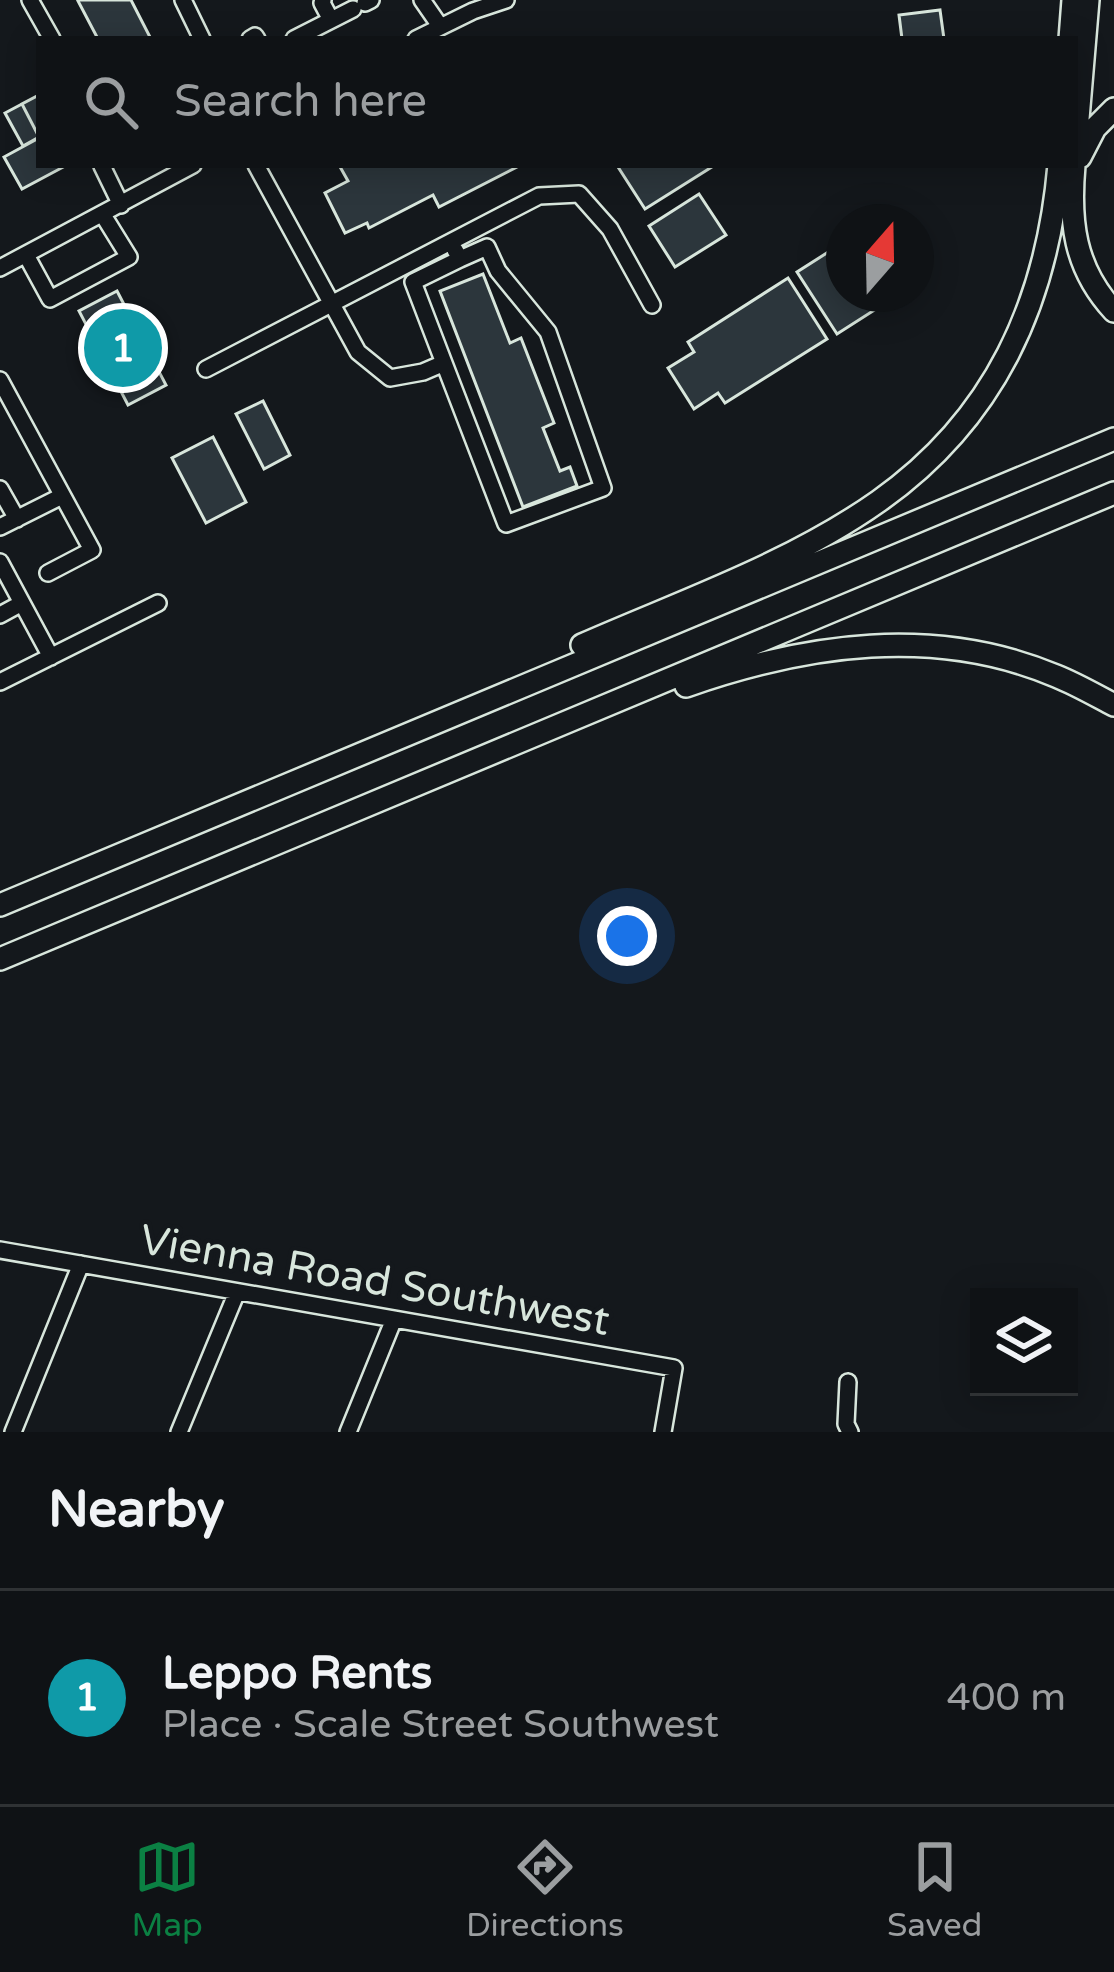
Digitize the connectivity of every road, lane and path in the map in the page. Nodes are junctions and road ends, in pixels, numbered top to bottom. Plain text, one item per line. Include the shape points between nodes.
1 (30, 0) edge
2 (183, 0) edge
3 (323, 0) edge
4 (422, 0) edge
5 (506, 0) edge
6 (1073, 0) edge
7 (1088, 0) edge
8 (363, 4) edge
9 (331, 20) junction
10 (440, 26) junction
11 (50, 36) edge
12 (201, 36) edge
13 (300, 36) edge
14 (422, 36) edge
15 (1070, 36) edge
16 (1114, 109) edge
17 (1078, 118) edge
18 (1078, 162) edge
19 (103, 168) edge
20 (189, 168) edge
21 (258, 168) edge
22 (1059, 168) edge
23 (1073, 176) edge
24 (121, 205) junction
25 (103, 214) junction
26 (450, 241) junction
27 (26, 255) junction
28 (460, 259) junction
29 (0, 268) edge
30 (330, 302) junction
31 (652, 305) dead end
32 (1114, 311) edge
33 (444, 363) junction
34 (206, 369) dead end
35 (2, 388) edge
36 (1114, 439) edge
37 (0, 489) edge
38 (1114, 493) edge
39 (62, 496) junction
40 (16, 519) junction
41 (0, 527) edge
42 (0, 562) edge
43 (48, 573) dead end
44 (158, 603) dead end
45 (22, 604) junction
46 (0, 615) edge
47 (51, 657) junction
48 (0, 682) edge
49 (1114, 704) edge
50 (249, 801) junction
51 (355, 810) junction
52 (0, 905) edge
53 (0, 958) edge
54 (0, 1250) edge
55 (80, 1264) junction
56 (237, 1292) junction
57 (394, 1319) junction
58 (848, 1382) dead end
59 (13, 1432) edge
60 (179, 1432) edge
61 (348, 1432) edge
62 (663, 1432) edge
63 (850, 1432) edge

1 - 11 street
2 - 12 street
3 - 9 street
4 - 10 street
5 - 10 street
6 - 15 highway
7 - 17 highway
8 - 9 street
9 - 13 street
10 - 14 street
16 - 18 highway
19 - 24 street
20 - 24 street
21 - 30 street
22 - 50 highway via 1042,271 1011,349 958,430 897,487 766,565 368,740
23 - 32 highway via 1079,254
24 - 25 street
25 - 27 street
25 - 27 street via 129,257 50,298
26 - 28 street
26 - 30 street
26 - 31 street via 538,196 579,194 610,229
27 - 29 street
28 - 33 street via 413,283
28 - 33 street via 487,247 548,332 603,488 506,524
30 - 33 street via 358,352 390,379
30 - 34 street
35 - 39 street
36 - 50 highway
37 - 40 street
38 - 51 highway
39 - 40 street
39 - 43 street via 92,550
40 - 41 street
42 - 45 street
44 - 47 street
45 - 46 street
45 - 47 street
47 - 48 street
49 - 51 highway via 984,654 909,644 833,649 702,680 411,798
50 - 52 highway
51 - 53 highway
54 - 55 street, Vienna Road Southwest
55 - 56 street, Vienna Road Southwest
55 - 59 street
56 - 57 street, Vienna Road Southwest
56 - 60 street
57 - 61 street
57 - 62 street, Vienna Road Southwest via 674,1368
58 - 63 street

